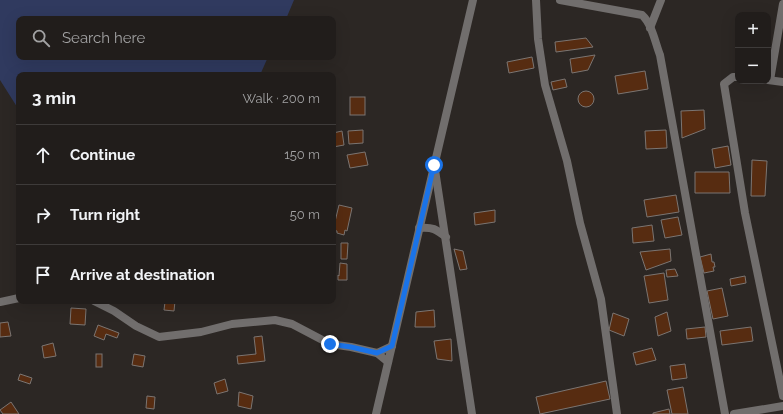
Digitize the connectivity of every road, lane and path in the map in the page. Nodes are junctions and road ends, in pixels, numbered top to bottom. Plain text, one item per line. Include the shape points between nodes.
1 (473, 0) edge
2 (536, 0) edge
3 (560, 0) edge
4 (661, 0) edge
5 (783, 4) edge
6 (650, 28) junction
7 (771, 69) edge
8 (735, 76) edge
9 (771, 80) edge
10 (783, 82) edge
11 (434, 165) junction
12 (419, 228) junction
13 (446, 237) junction
14 (16, 299) edge
15 (0, 302) edge
16 (100, 304) edge
17 (392, 346) junction
18 (377, 353) junction
19 (388, 362) junction
20 (783, 396) edge
21 (783, 406) edge
22 (376, 414) edge
23 (472, 414) edge
24 (617, 414) edge
25 (725, 414) edge
26 (734, 414) edge

1 - 11 street
2 - 24 street via 538,39 545,85 567,161 580,223 601,299
3 - 6 street via 642,15
4 - 6 street
5 - 7 street
6 - 25 street via 660,55
8 - 20 street via 724,84 745,213
9 - 10 street
11 - 12 street
11 - 13 street
12 - 13 street via 435,228
12 - 17 street
13 - 23 street
14 - 15 street
16 - 18 street via 159,337 201,332 232,324 275,320 292,324 330,344
17 - 18 street
17 - 19 street
18 - 19 street
19 - 22 street
21 - 26 street

